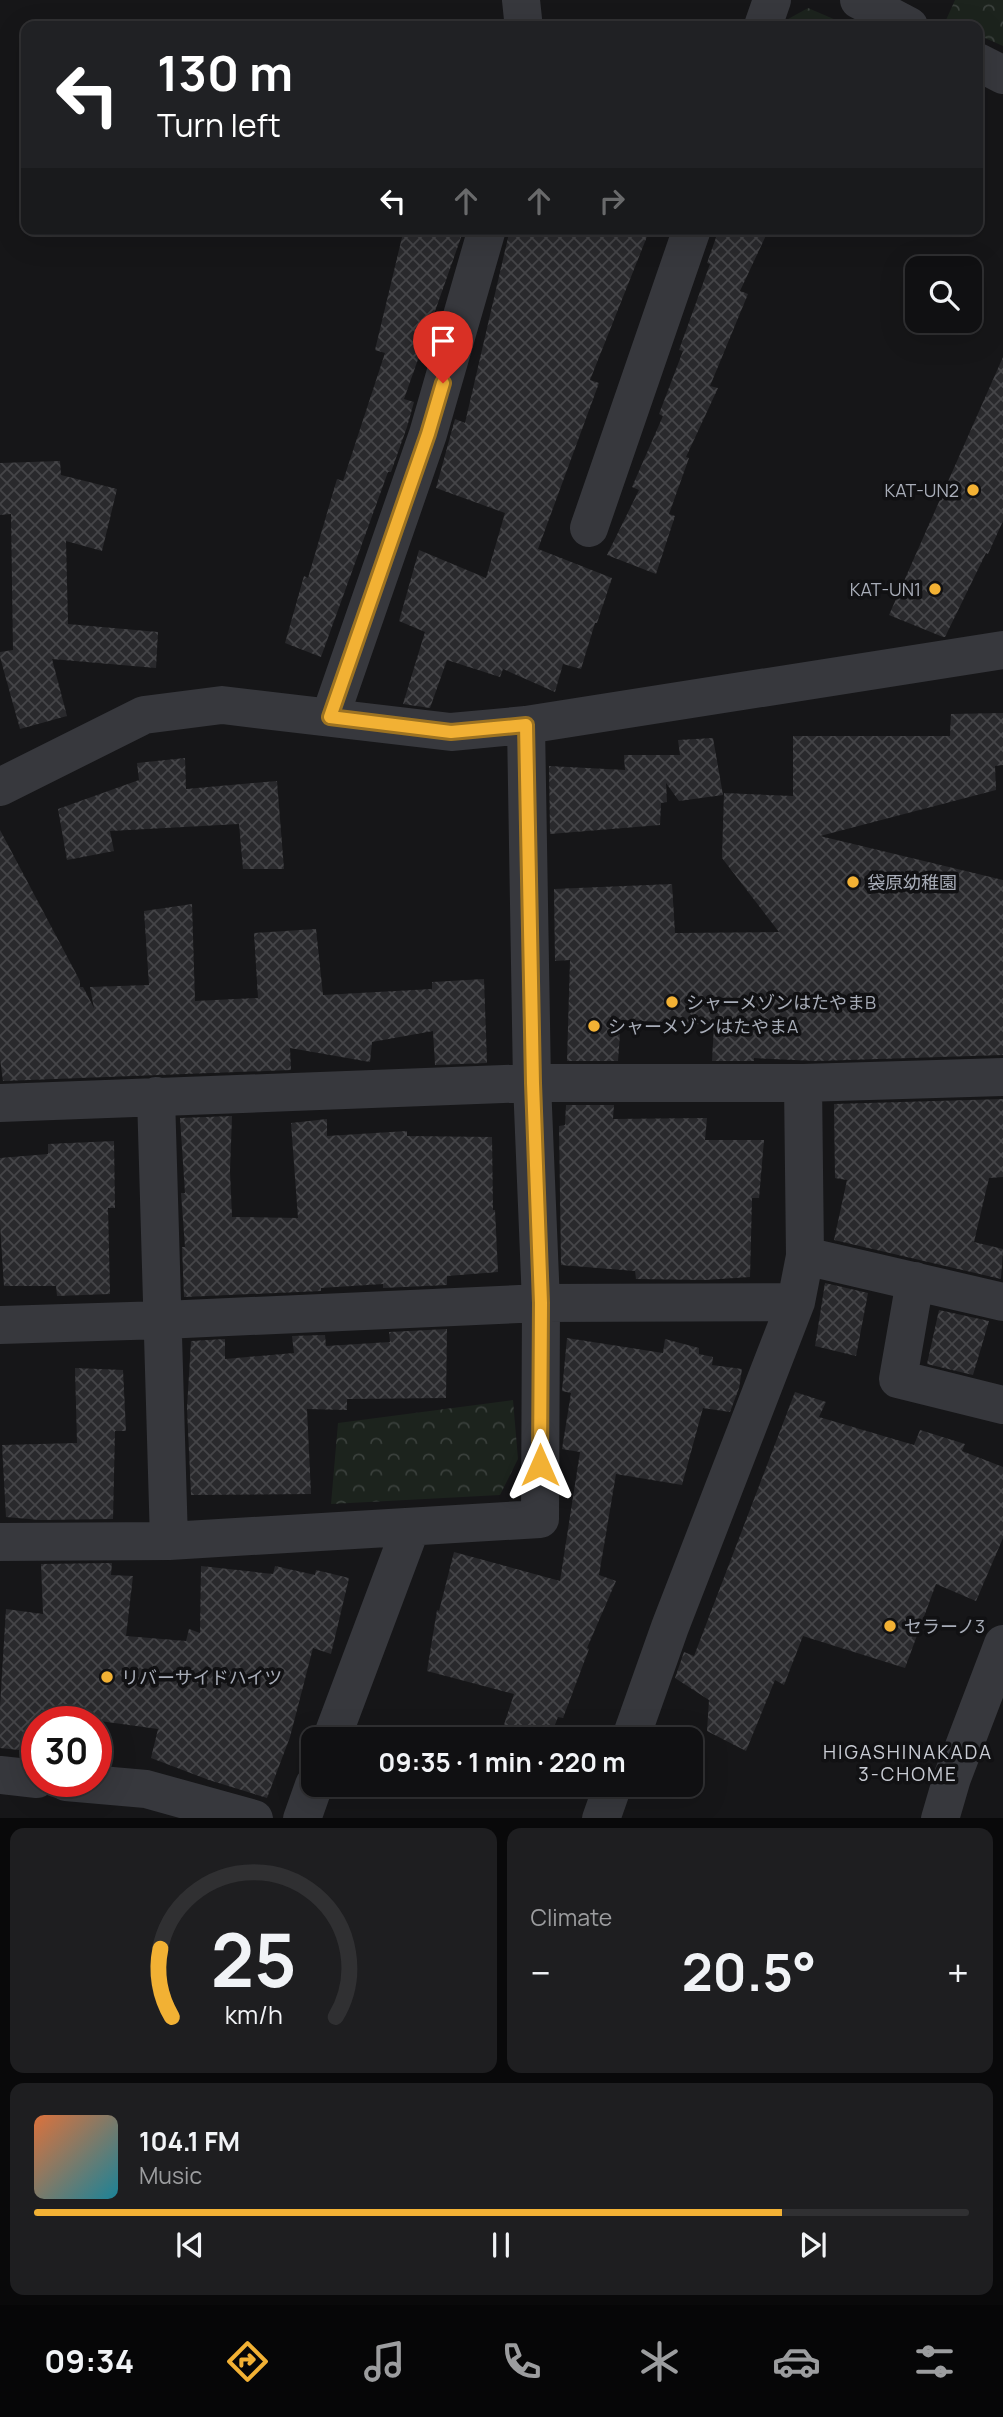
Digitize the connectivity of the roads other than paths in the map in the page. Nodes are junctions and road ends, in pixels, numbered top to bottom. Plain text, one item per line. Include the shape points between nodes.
1 (772, 0) edge
2 (859, 0) edge
3 (765, 21) edge
4 (899, 21) edge
5 (983, 65) edge
6 (1003, 75) edge
7 (485, 235) edge
8 (690, 235) edge
9 (589, 528) dead end
10 (1003, 650) edge
11 (330, 717) junction
12 (526, 725) junction
13 (0, 784) edge
14 (1003, 1077) edge
15 (533, 1083) junction
16 (803, 1083) junction
17 (156, 1096) junction
18 (0, 1103) edge
19 (804, 1256) junction
20 (915, 1282) junction
21 (796, 1302) junction
22 (1003, 1302) edge
23 (541, 1303) junction
24 (163, 1320) junction
25 (0, 1325) edge
26 (1003, 1405) edge
27 (411, 1527) junction
28 (169, 1541) junction
29 (0, 1542) edge
30 (1003, 1644) edge
31 (336, 1727) edge
32 (635, 1727) edge
33 (0, 1775) edge
34 (21, 1777) edge
35 (112, 1786) edge
36 (310, 1797) edge
37 (609, 1797) edge
38 (254, 1818) edge
39 (302, 1818) edge
40 (601, 1818) edge
41 (940, 1818) edge

1 - 3 street
2 - 4 street
5 - 6 street
7 - 11 street via 428,434
8 - 9 street
10 - 12 street
11 - 12 street via 451,732
11 - 13 street via 222,705 144,715
12 - 15 street
14 - 16 street
15 - 16 street
15 - 17 street
15 - 23 street
16 - 19 street
17 - 18 street
17 - 24 street
19 - 20 street
19 - 21 street
20 - 22 street
20 - 26 street via 898,1379
21 - 23 street
21 - 32 street
23 - 24 street
23 - 27 street via 540,1519
24 - 25 street
24 - 28 street
27 - 28 street
27 - 31 street
28 - 29 street
30 - 41 street
33 - 34 street
35 - 38 street via 146,1789
36 - 39 street
37 - 40 street

